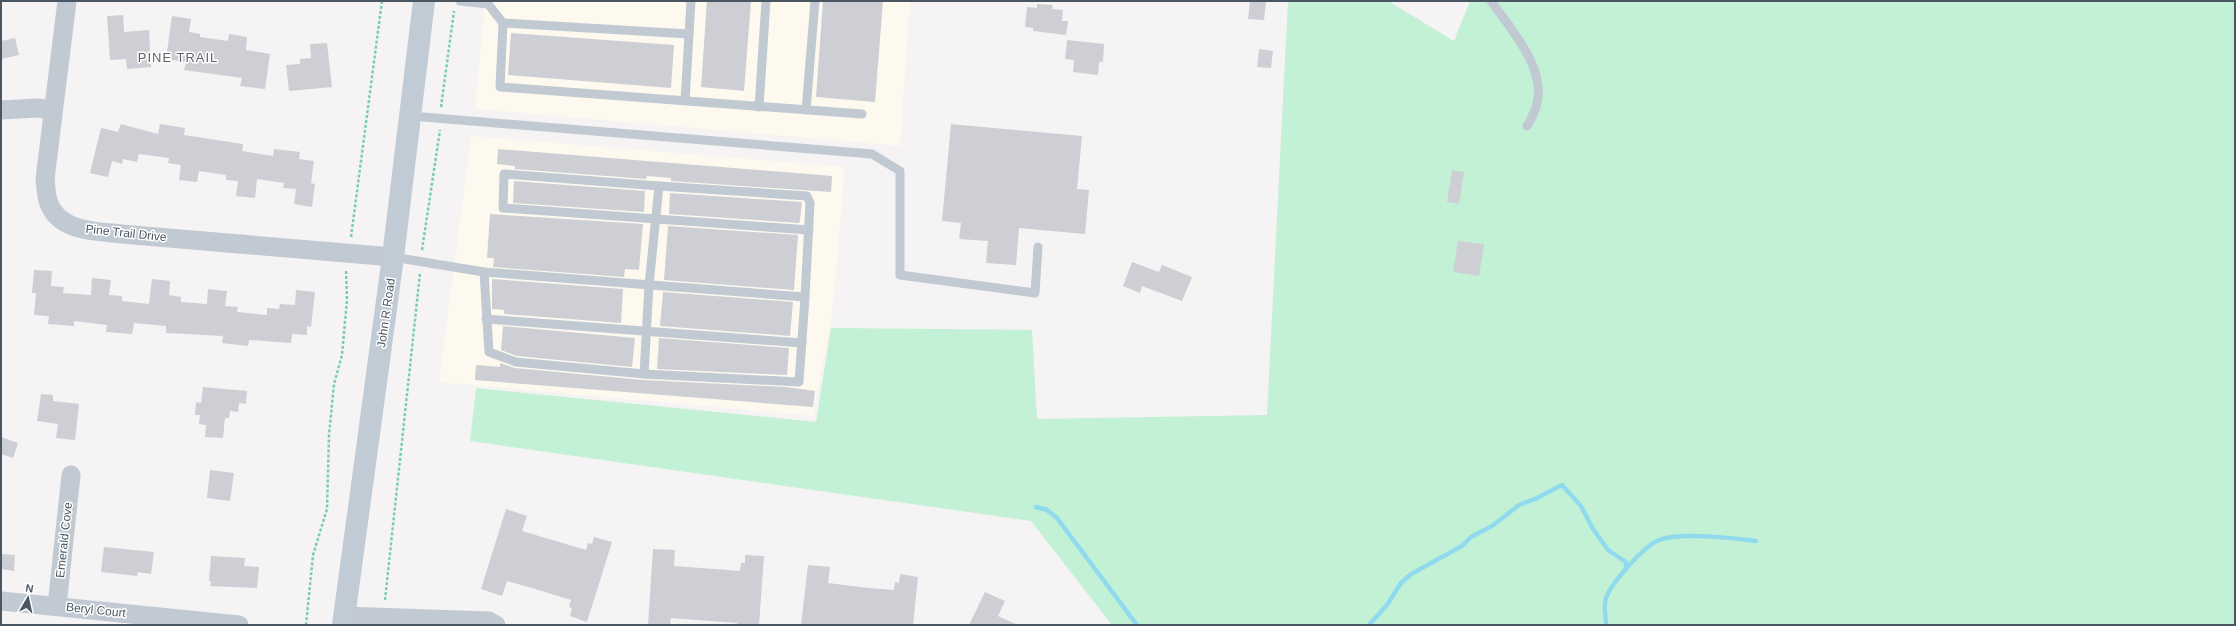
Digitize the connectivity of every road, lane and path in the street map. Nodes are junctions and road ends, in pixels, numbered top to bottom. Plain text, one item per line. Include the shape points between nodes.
1 (68, 1) edge
2 (382, 1) edge
3 (424, 1) edge
4 (691, 1) edge
5 (766, 1) edge
6 (815, 1) edge
7 (1491, 1) edge
8 (491, 2) edge
9 (457, 5) edge
10 (503, 23) junction
11 (689, 34) junction
12 (685, 101) junction
13 (759, 107) junction
14 (1, 110) edge
15 (53, 110) junction
16 (806, 110) junction
17 (862, 114) dead end
18 (411, 116) junction
19 (441, 119) junction
20 (1527, 126) dead end
21 (659, 186) junction
22 (655, 219) junction
23 (809, 230) junction
24 (1038, 247) dead end
25 (348, 253) junction
26 (394, 257) junction
27 (421, 261) junction
28 (484, 272) junction
29 (649, 285) junction
30 (805, 297) junction
31 (486, 319) junction
32 (646, 331) junction
33 (802, 343) junction
34 (644, 374) junction
35 (71, 475) dead end
36 (1, 601) edge
37 (57, 606) junction
38 (384, 617) junction
39 (344, 620) edge
40 (239, 625) edge
41 (306, 625) edge
42 (496, 625) edge

1 - 15 street, Pine Trail Drive
2 - 25 path
3 - 18 main road, John R Road
4 - 11 lane
5 - 13 lane
6 - 16 lane
7 - 20 lane via 1529,56 1538,84 1538,103
8 - 9 lane
8 - 10 lane
9 - 19 path via 443,84
10 - 11 lane
10 - 12 lane via 500,87
11 - 12 lane
12 - 13 lane
13 - 16 lane
14 - 15 street
15 - 25 street, Pine Trail Drive via 45,179 48,200 54,212 65,223 84,230
16 - 17 lane
18 - 19 lane
18 - 26 main road, John R Road
19 - 24 lane via 872,154 900,171 900,275 1035,293
19 - 27 path
21 - 22 lane
21 - 22 lane via 504,174 503,208
21 - 23 lane via 807,196 810,203
22 - 23 lane
22 - 29 lane
23 - 30 lane
25 - 26 street, Pine Trail Drive
25 - 41 path via 342,355 334,384 329,435 327,509 313,555
26 - 27 lane
26 - 39 main road, John R Road
27 - 28 lane
27 - 38 path
28 - 29 lane
28 - 31 lane
29 - 30 lane
29 - 32 lane
30 - 33 lane
31 - 32 lane
31 - 34 lane via 488,352 516,362
32 - 33 lane
32 - 34 lane
33 - 34 lane via 799,382
35 - 37 street, Emerald Cove
36 - 37 street, Beryl Court
37 - 40 street, Beryl Court
38 - 39 street
38 - 42 street via 489,621

